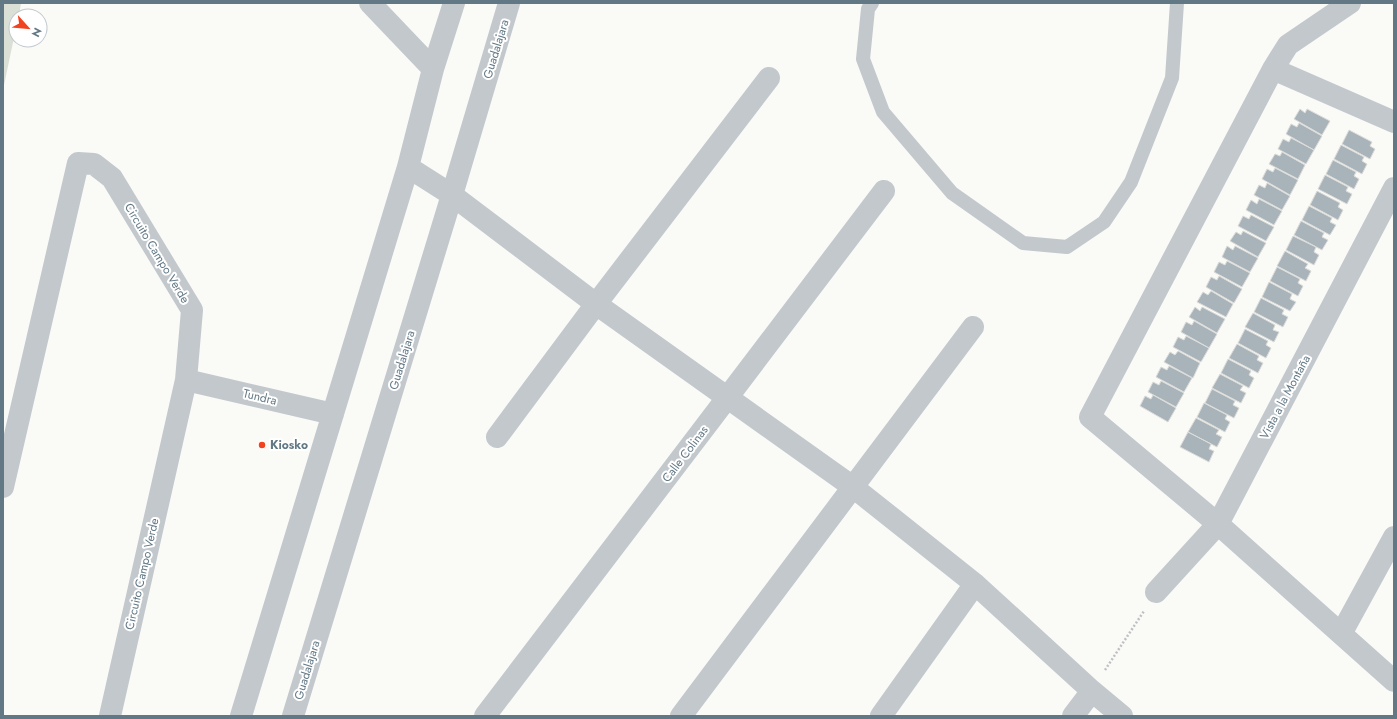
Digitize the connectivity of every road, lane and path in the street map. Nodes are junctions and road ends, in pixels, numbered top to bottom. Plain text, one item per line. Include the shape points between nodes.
1 (370, 3) edge
2 (454, 3) edge
3 (509, 3) edge
4 (872, 3) edge
5 (1177, 3) edge
6 (1350, 3) edge
7 (433, 69) junction
8 (1273, 69) junction
9 (769, 78) dead end
10 (1394, 122) edge
11 (408, 167) junction
12 (1394, 188) edge
13 (884, 191) dead end
14 (452, 195) junction
15 (596, 304) junction
16 (973, 327) dead end
17 (186, 380) junction
18 (727, 398) junction
19 (333, 414) junction
20 (497, 437) dead end
21 (3, 487) edge
22 (854, 487) junction
23 (1218, 524) junction
24 (1394, 537) edge
25 (975, 584) junction
26 (1156, 592) joint
27 (1341, 634) junction
28 (1394, 681) edge
29 (1092, 691) junction
30 (110, 716) edge
31 (241, 716) edge
32 (293, 716) edge
33 (485, 716) edge
34 (681, 716) edge
35 (881, 716) edge
36 (1073, 716) edge
37 (1122, 716) edge

1 - 7 street
2 - 7 street
3 - 14 street, Guadalajara
4 - 5 lane via 868,9 864,59 883,112 952,193 1023,243 1067,247 1104,222 1131,182 1172,78
6 - 8 street via 1288,45
7 - 11 street
8 - 10 street
8 - 23 street via 1090,417
9 - 15 street
11 - 14 street
11 - 19 street
12 - 23 street, Vista a la Montaña
13 - 18 street, Calle Colinas
14 - 15 street
14 - 32 street, Guadalajara
15 - 18 street
15 - 20 street
16 - 22 street
17 - 19 street, Tundra
17 - 21 street, Circuito Campo Verde via 192,310 112,178 94,164 78,163
17 - 30 street, Circuito Campo Verde
18 - 22 street
18 - 33 street, Calle Colinas
19 - 31 street
22 - 25 street
22 - 34 street
23 - 26 street, Vista a la Montaña
23 - 27 street
24 - 27 street
25 - 29 street
25 - 35 street
26 - 29 path
27 - 28 street
29 - 36 street
29 - 37 street

